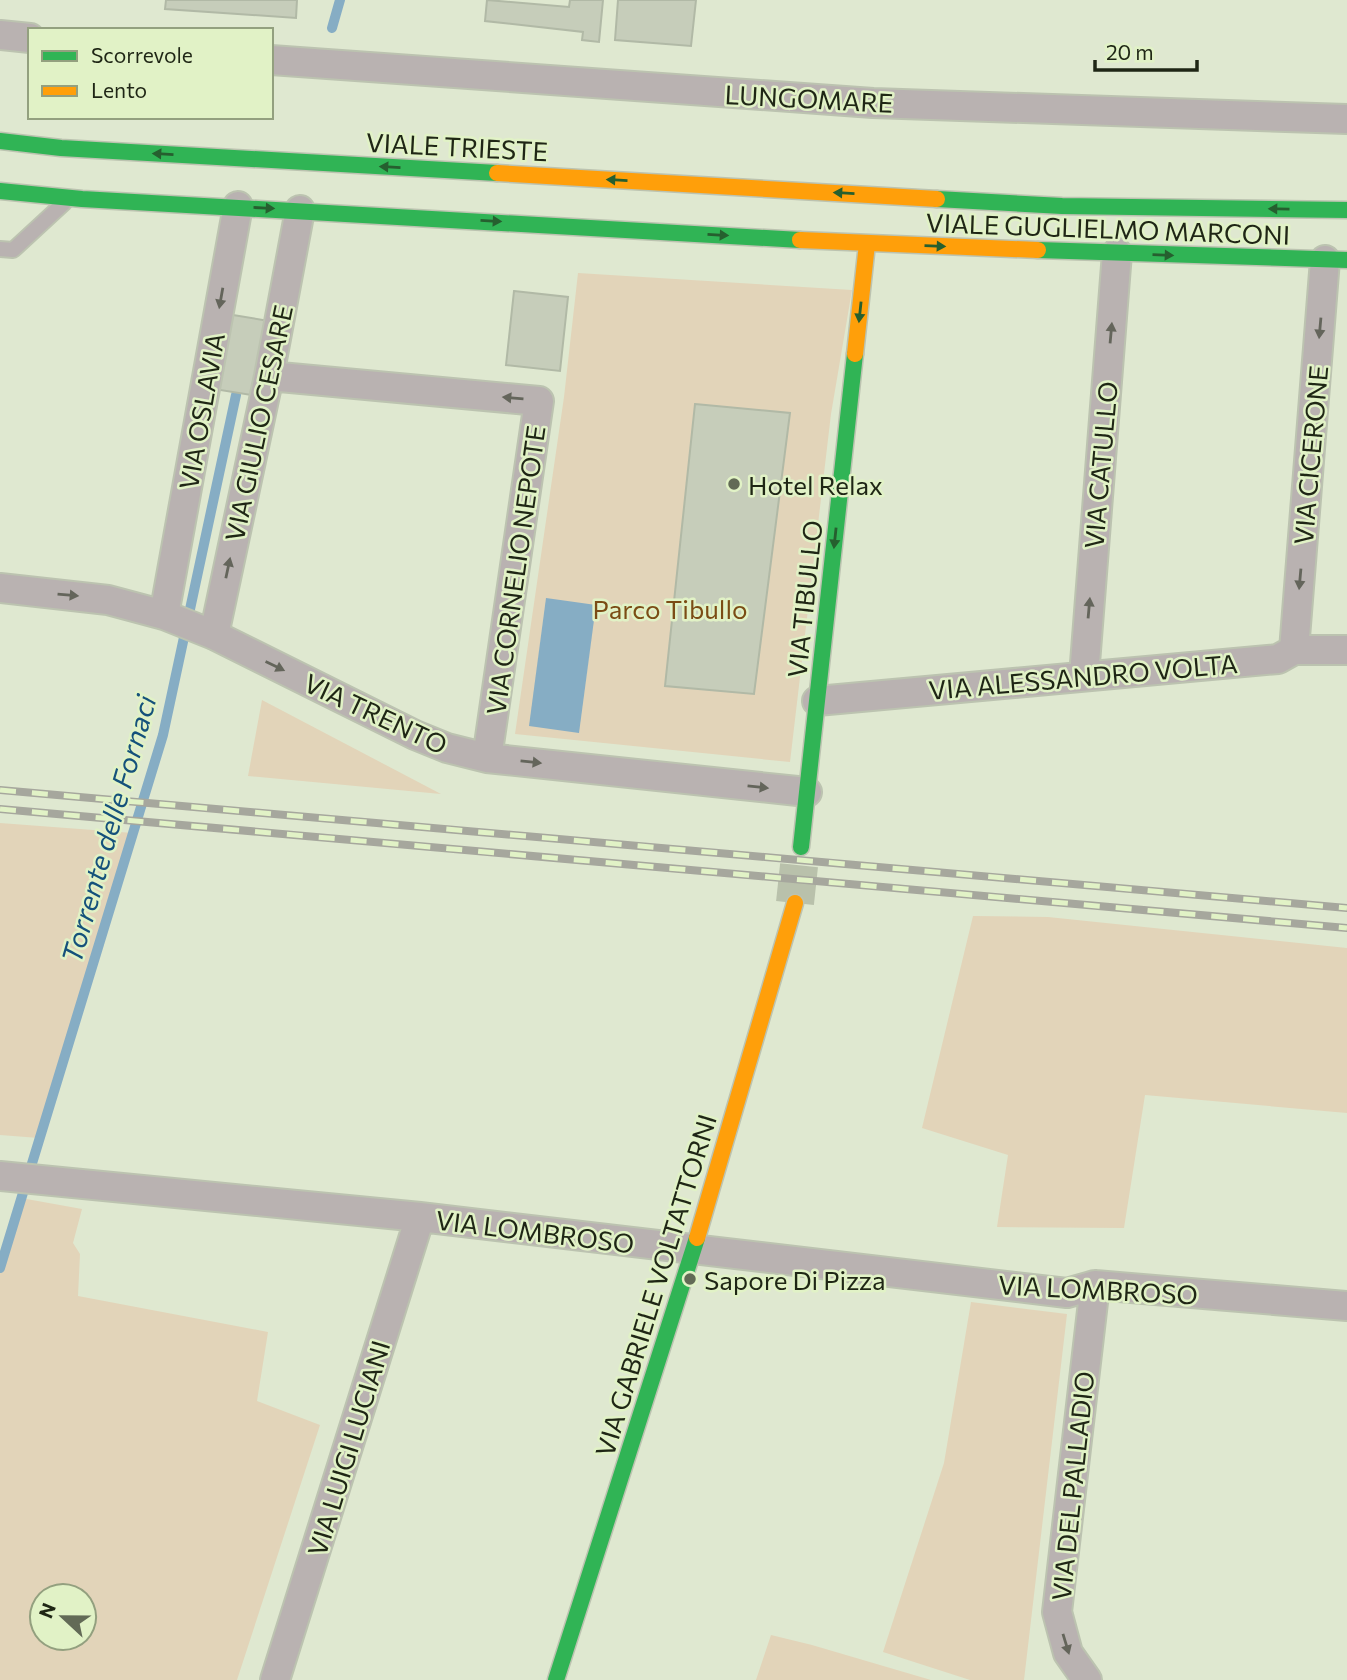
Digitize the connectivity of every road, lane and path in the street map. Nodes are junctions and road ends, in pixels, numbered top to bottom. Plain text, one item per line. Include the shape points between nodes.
1 (0, 35) edge
2 (28, 38) edge
3 (273, 60) edge
4 (1347, 119) edge
5 (0, 141) edge
6 (0, 191) edge
7 (912, 197) joint
8 (69, 198) junction
9 (237, 206) junction
10 (300, 210) junction
11 (1347, 210) edge
12 (867, 244) junction
13 (0, 249) edge
14 (1117, 253) junction
15 (1336, 260) edge
16 (269, 376) junction
17 (0, 589) edge
18 (164, 615) junction
19 (214, 635) junction
20 (1294, 650) junction
21 (1347, 650) edge
22 (1084, 676) junction
23 (817, 701) junction
24 (487, 758) junction
25 (807, 792) junction
26 (801, 847) tunnel mouth
27 (795, 902) tunnel mouth
28 (6, 1177) edge
29 (420, 1217) junction
30 (694, 1250) junction
31 (1095, 1285) junction
32 (1347, 1306) edge
33 (275, 1680) edge
34 (556, 1680) edge
35 (1087, 1680) edge

1 - 2 street
3 - 4 street, LUNGOMARE via 873,103
7 -> 5 street, VIALE TRIESTE
6 - 8 street
11 -> 7 street, VIALE GUGLIELMO MARCONI via 1062,206
8 - 9 street
8 - 13 lane via 13,250
9 -> 10 street
9 -> 18 street, VIA OSLAVIA
10 -> 12 street
10 - 16 street, VIA GIULIO CESARE
12 -> 14 street, VIALE GUGLIELMO MARCONI
12 -> 23 street, VIA TIBULLO
14 -> 15 street, VIALE GUGLIELMO MARCONI
22 -> 14 street, VIA CATULLO
15 -> 20 street, VIA CICERONE
19 -> 16 street, VIA GIULIO CESARE
24 -> 16 street, VIA CORNELIO NEPOTE via 539,401
17 -> 18 street, VIA TRENTO via 108,600
18 - 19 street, VIA TRENTO
19 -> 24 street, VIA TRENTO via 415,735
20 - 21 street, VIA ALESSANDRO VOLTA
20 - 22 street, VIA ALESSANDRO VOLTA via 1278,659
22 - 23 street, VIA ALESSANDRO VOLTA
23 - 25 street, VIA TIBULLO
24 -> 25 street, VIA TRENTO
25 - 26 street
27 - 30 street, VIA GABRIELE VOLTATTORNI
28 - 29 street, VIA LOMBROSO
29 - 30 street, VIA LOMBROSO
29 - 33 street, VIA LUIGI LUCIANI
30 - 31 street, VIA LOMBROSO via 1067,1293
30 - 34 street, VIA GABRIELE VOLTATTORNI
31 - 32 street, VIA LOMBROSO
31 -> 35 street, VIA DEL PALLADIO via 1057,1612 1068,1653

